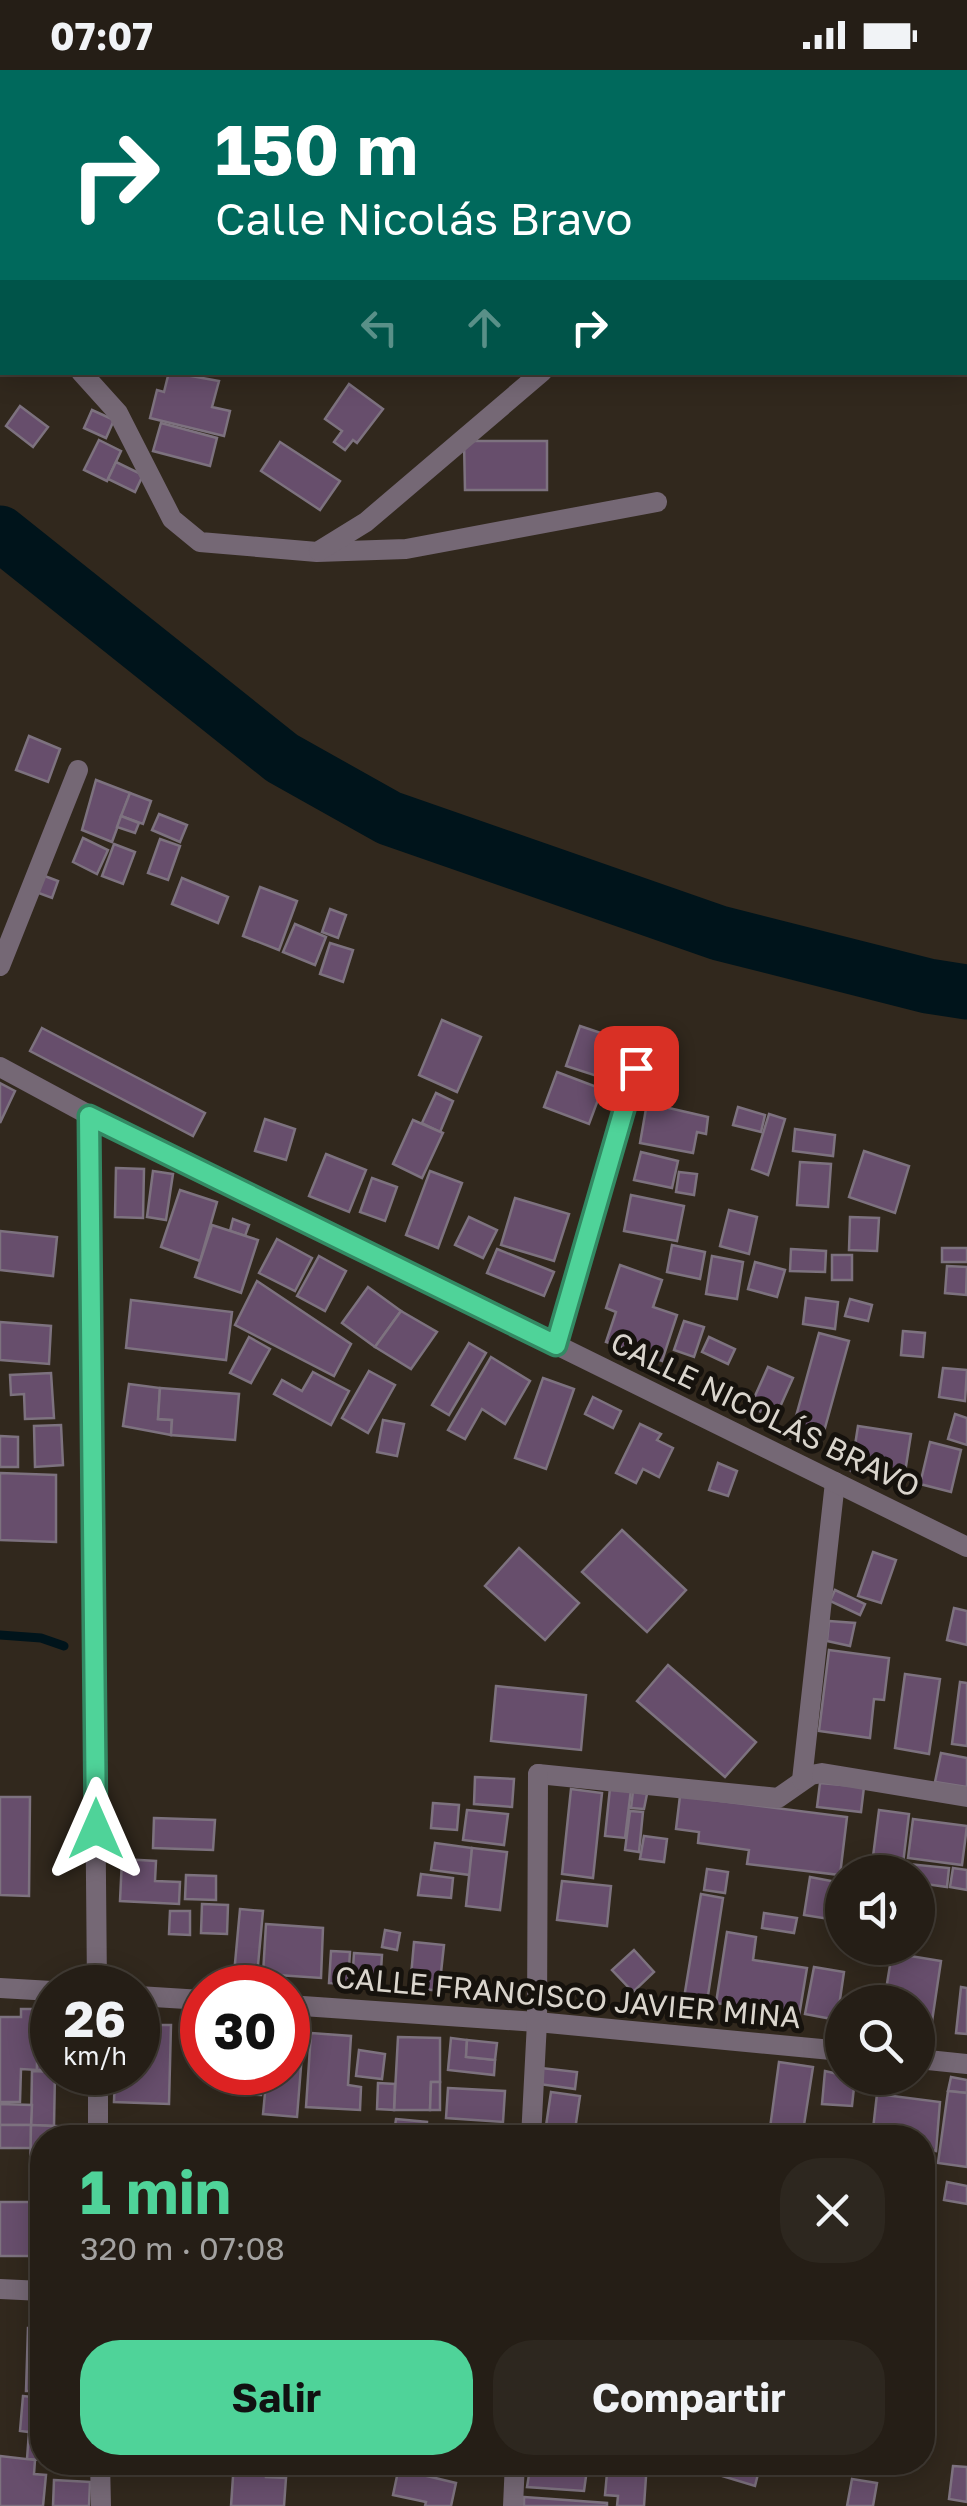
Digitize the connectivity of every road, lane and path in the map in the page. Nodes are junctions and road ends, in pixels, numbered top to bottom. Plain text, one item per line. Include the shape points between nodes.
1 (84, 375) edge
2 (538, 375) edge
3 (657, 502) dead end
4 (318, 552) junction
5 (78, 770) dead end
6 (0, 966) edge
7 (0, 1067) edge
8 (636, 1068) dead end
9 (89, 1116) junction
10 (556, 1345) junction
11 (835, 1482) junction
12 (967, 1548) edge
13 (802, 1780) junction
14 (967, 1797) edge
15 (97, 1965) edge
16 (0, 1988) edge
17 (30, 1990) edge
18 (310, 2007) edge
19 (537, 2022) junction
20 (825, 2050) edge
21 (935, 2061) edge
22 (967, 2064) edge
23 (98, 2095) edge
24 (98, 2125) edge
25 (533, 2125) edge
26 (0, 2290) edge
27 (30, 2291) edge
28 (100, 2475) edge
29 (514, 2475) edge
30 (101, 2506) edge
31 (513, 2506) edge

1 - 4 street via 118,413 172,520 200,542
2 - 4 street via 366,522
3 - 4 street via 406,549
5 - 6 street
7 - 9 street, CALLE NICOLÁS BRAVO
8 - 10 street
9 - 10 street, CALLE NICOLÁS BRAVO
9 - 15 street
10 - 11 street, CALLE NICOLÁS BRAVO
11 - 12 street, CALLE NICOLÁS BRAVO
11 - 13 street
13 - 14 street via 822,1772
13 - 19 street via 778,1798 538,1774
16 - 17 street
18 - 19 street, CALLE FRANCISCO JAVIER MINA
19 - 20 street, CALLE FRANCISCO JAVIER MINA
19 - 25 street
21 - 22 street
23 - 24 street
26 - 27 street
28 - 30 street
29 - 31 street

